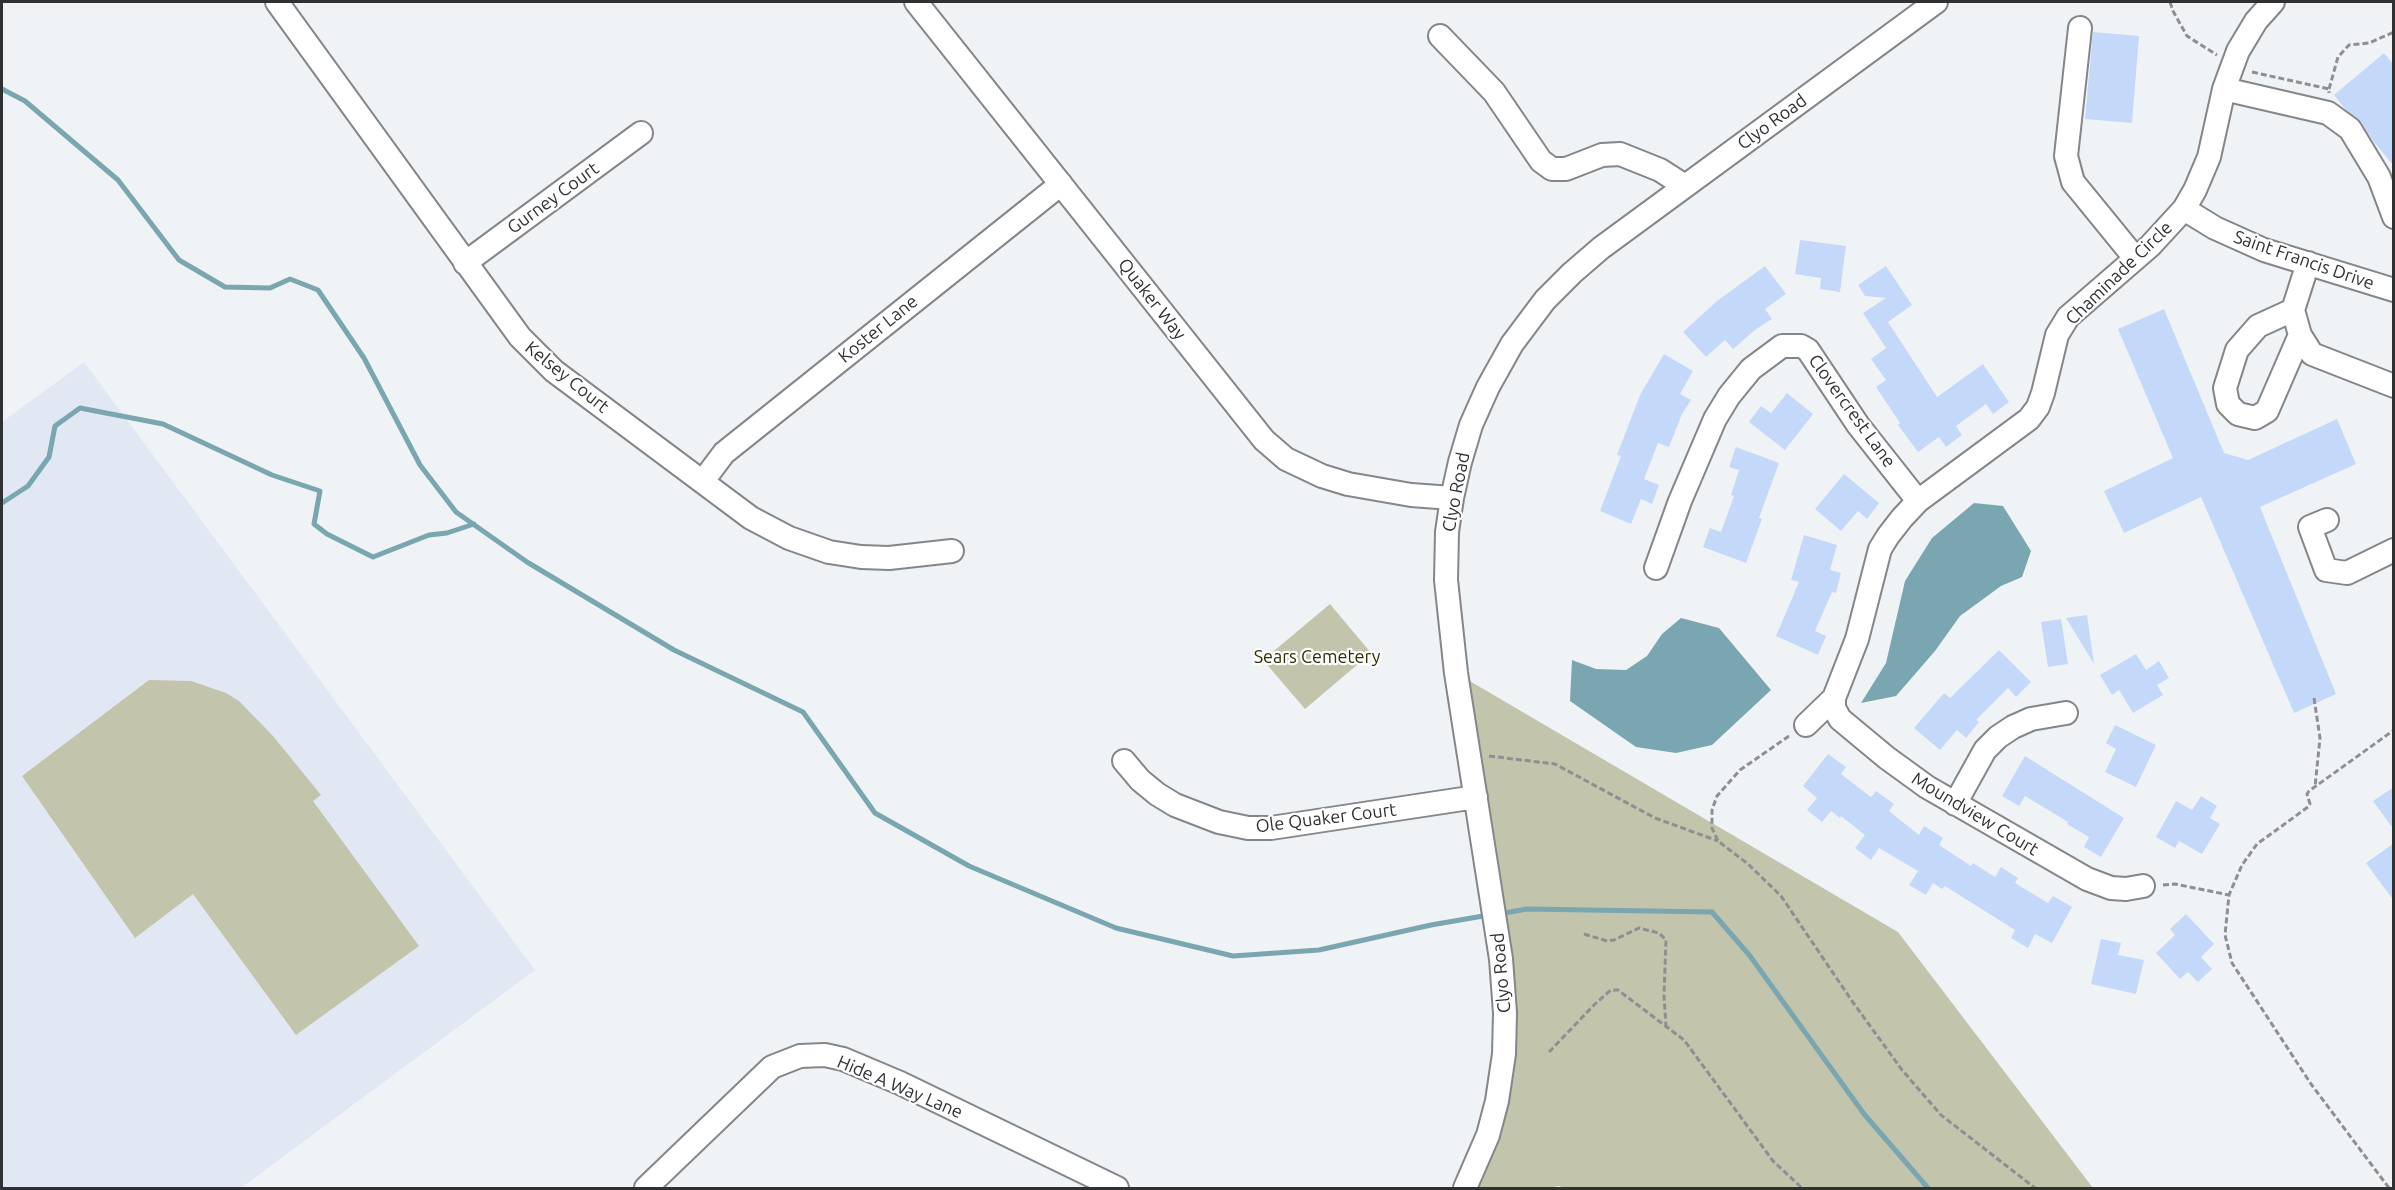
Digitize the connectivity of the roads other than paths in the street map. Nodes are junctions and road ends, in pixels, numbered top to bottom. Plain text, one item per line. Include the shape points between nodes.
1 (278, 2) edge
2 (916, 2) edge
3 (1936, 2) edge
4 (2273, 2) edge
5 (2080, 28) dead end
6 (1440, 36) dead end
7 (2224, 89) junction
8 (641, 133) dead end
9 (1061, 184) junction
10 (1685, 186) junction
11 (2184, 209) junction
12 (2394, 217) edge
13 (2135, 258) junction
14 (465, 263) junction
15 (2308, 263) junction
16 (2394, 290) edge
17 (2293, 310) junction
18 (2300, 335) junction
19 (2394, 386) edge
20 (703, 481) junction
21 (1452, 498) junction
22 (1918, 501) junction
23 (2327, 520) dead end
24 (2394, 550) edge
25 (952, 551) dead end
26 (1656, 568) dead end
27 (1834, 698) junction
28 (2066, 713) dead end
29 (1806, 725) road end
30 (1124, 761) dead end
31 (1476, 797) junction
32 (1955, 804) junction
33 (2143, 886) road end
34 (646, 1188) edge
35 (1117, 1188) edge
36 (1465, 1188) edge

1 - 14 street, Kelsey Court
2 - 9 street, Quaker Way
3 - 10 street, Clyo Road
4 - 7 street, Chaminade Circle via 2238,51
5 - 13 street via 2066,156 2073,182
6 - 10 street via 1494,92 1541,161 1552,169 1566,169 1602,155 1620,154 1660,170
7 - 11 street, Chaminade Circle via 2209,158
7 - 12 street via 2328,112 2350,129 2379,177
8 - 14 street, Gurney Court
9 - 20 street, Koster Lane via 724,453
9 - 21 street, Quaker Way via 1248,422 1286,459 1322,477 1348,484
10 - 21 street, Clyo Road via 1572,273 1518,335 1471,425
11 - 13 street, Chaminade Circle
11 - 15 street, Saint Francis Drive via 2241,240
13 - 22 street, Chaminade Circle via 2068,317 2056,334 2043,393 2029,419
14 - 20 street, Kelsey Court via 520,338 542,361
15 - 16 street, Saint Francis Drive
15 - 17 street
17 - 18 street
17 - 18 street via 2258,326 2237,350 2225,388 2228,404 2238,414 2254,418 2267,411
18 - 19 street via 2312,354
20 - 25 street, Kelsey Court via 751,518 789,538 829,552 889,558
21 - 31 street, Clyo Road via 1447,532 1449,626
22 - 26 street, Clovercrest Lane via 1858,425 1809,350 1782,346 1751,369 1715,419
22 - 27 street, Chaminade Circle via 1880,549 1857,639
23 - 24 street via 2310,527 2326,570 2347,573
27 - 29 street, Chaminade Circle
27 - 32 street, Moundview Court via 1840,719 1919,782
28 - 32 street via 2031,719 1998,737 1985,750
30 - 31 street, Ole Quaker Court via 1156,794 1175,805 1248,828 1271,828
31 - 36 street, Clyo Road via 1501,959 1504,1054 1488,1135
32 - 33 street, Moundview Court via 2087,879 2111,888
34 - 35 street, Hide A Way Lane via 772,1067 800,1056 825,1055 900,1083

